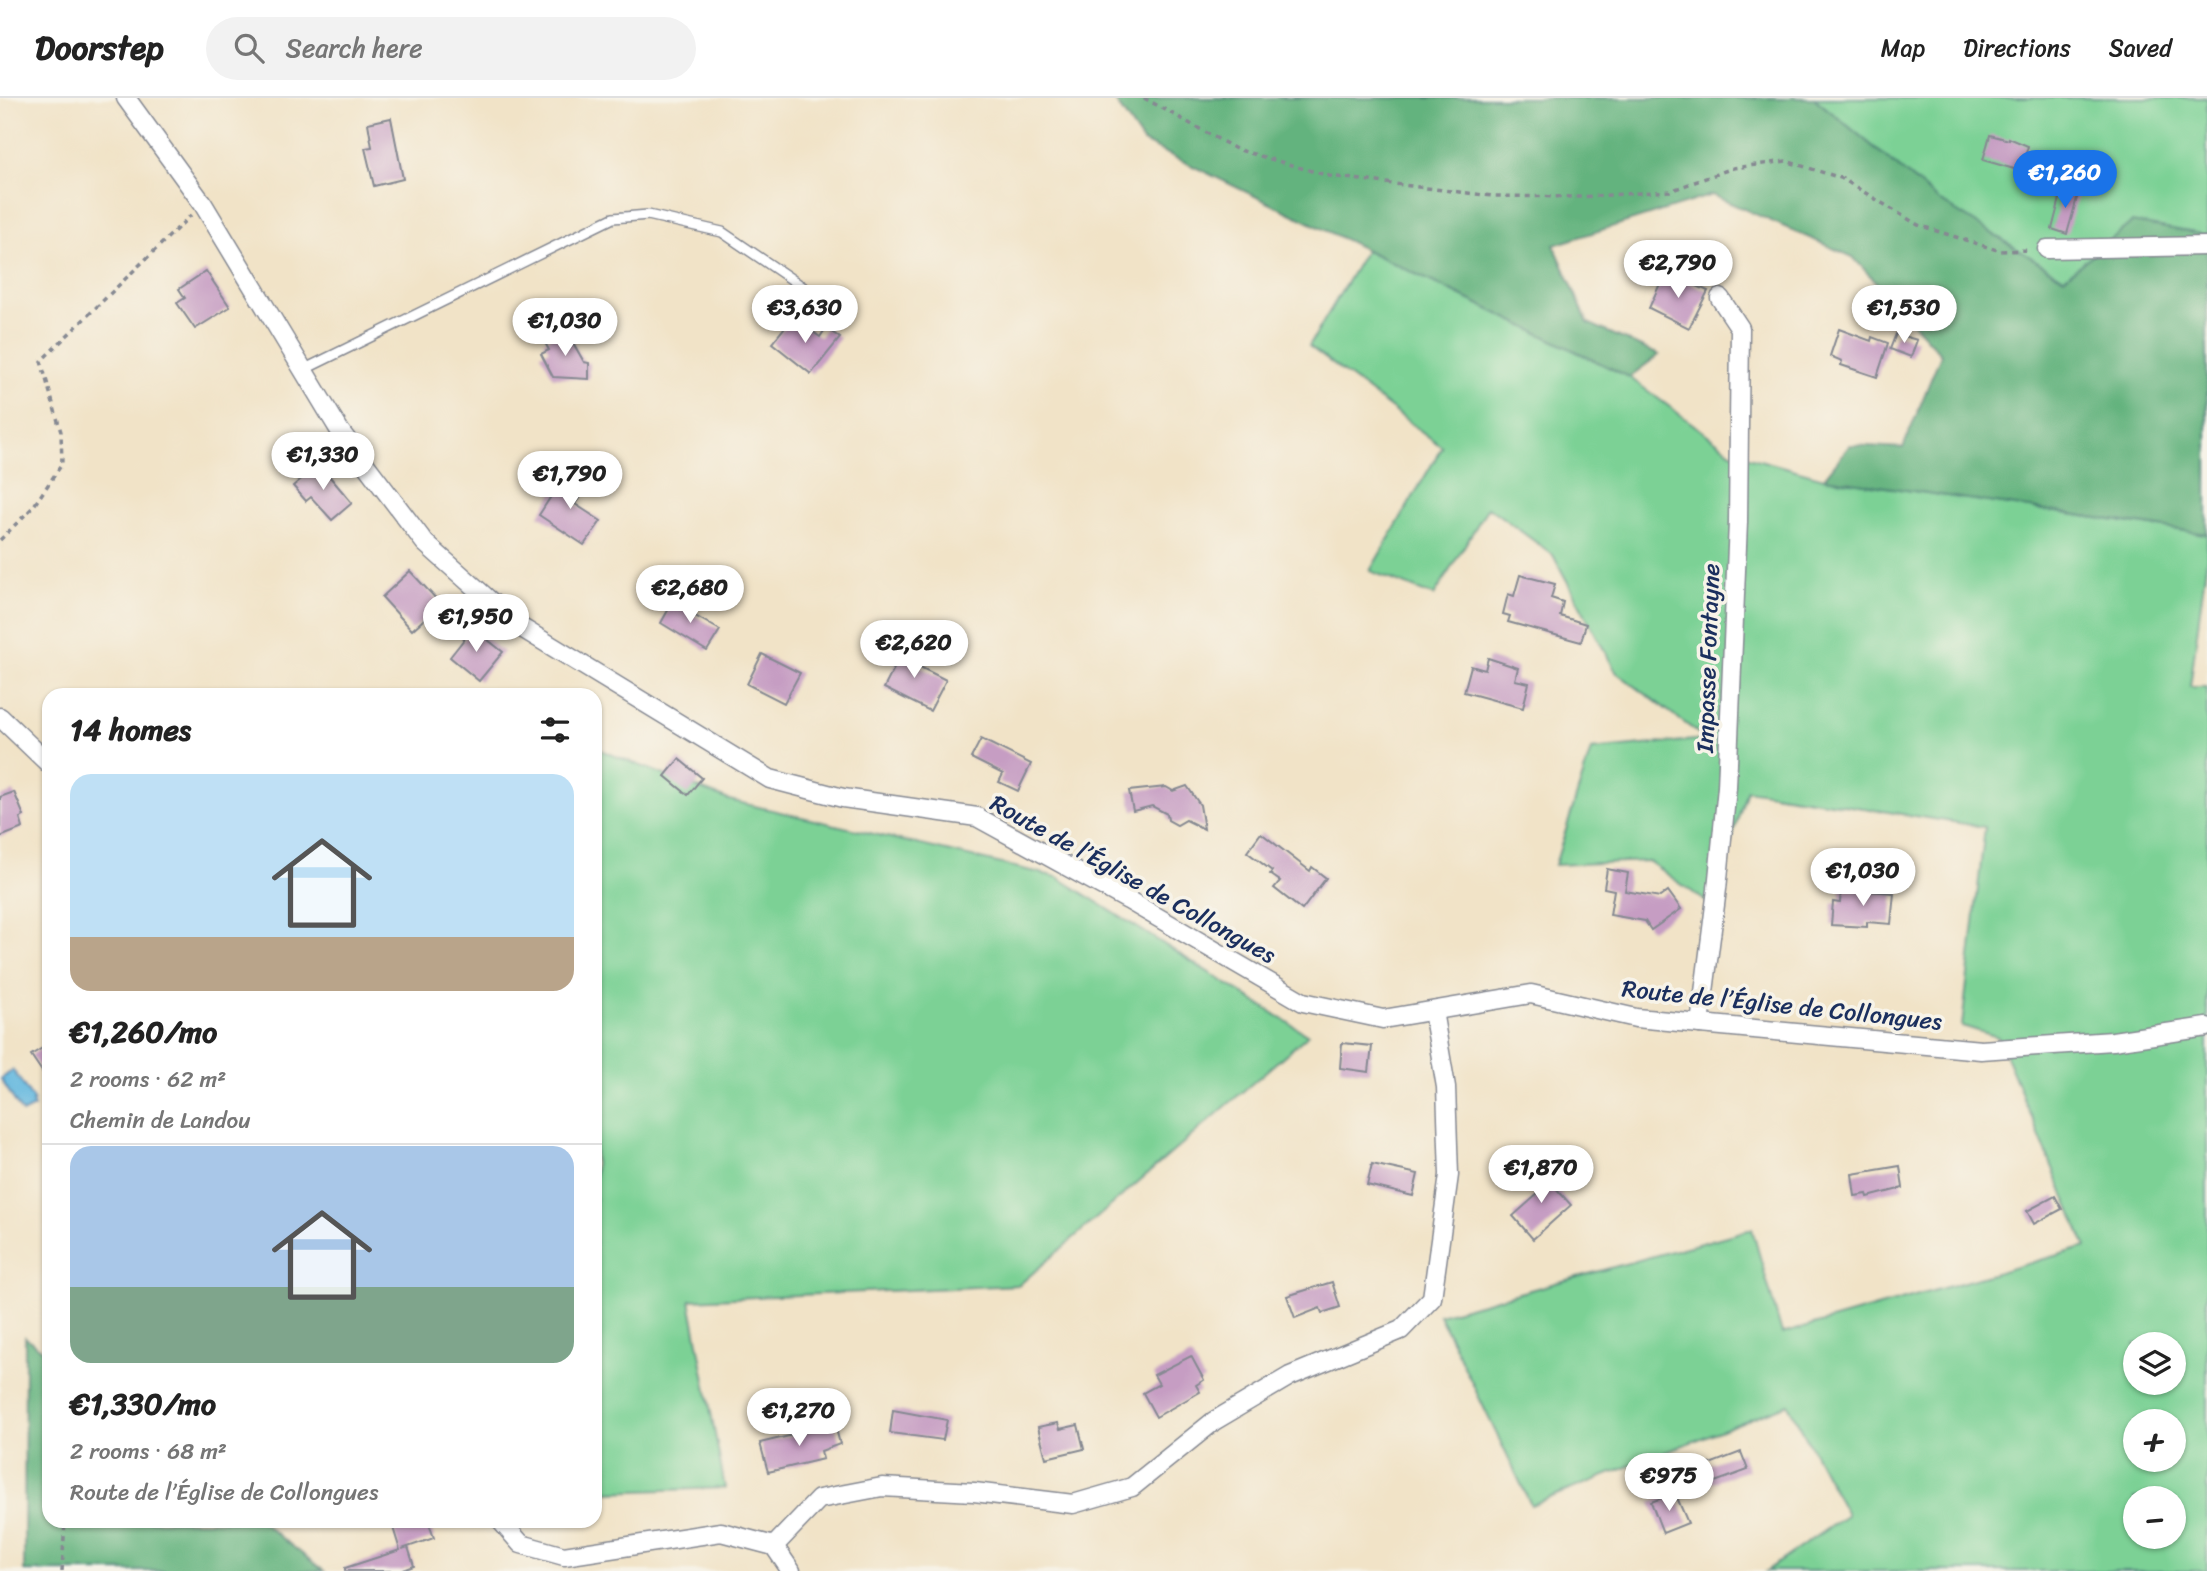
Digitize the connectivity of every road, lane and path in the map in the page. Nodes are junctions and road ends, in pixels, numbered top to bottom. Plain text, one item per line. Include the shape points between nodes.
1 (126, 98) edge
2 (1144, 98) edge
3 (202, 204) junction
4 (2207, 246) edge
5 (2047, 249) joint
6 (1720, 298) dead end
7 (838, 311) dead end
8 (303, 370) junction
9 (0, 540) edge
10 (0, 717) edge
11 (42, 757) edge
12 (1433, 1011) junction
13 (1700, 1024) junction
14 (2207, 1027) edge
15 (65, 1528) edge
16 (507, 1528) edge
17 (774, 1546) junction
18 (62, 1571) edge
19 (791, 1571) edge

1 - 3 street, Route de l’Église de Collongues
2 - 5 path via 1236,149 1329,176 1492,196 1579,197 1670,191 1732,168 1786,161 1842,178 1918,225 2000,251
3 - 8 street, Route de l’Église de Collongues
3 - 9 path via 41,361 61,432 62,464 33,507
4 - 5 street
6 - 13 street, Impasse Fontayne via 1740,328 1738,522 1727,786
7 - 8 lane via 722,232 648,215 613,218
8 - 12 street, Route de l’Église de Collongues via 340,431 425,542 517,625 770,779 843,798 977,817 1303,1002 1383,1019
10 - 11 street
12 - 13 street, Route de l’Église de Collongues via 1531,994 1636,1018
12 - 17 street via 1446,1087 1449,1175 1432,1298 1401,1329 1290,1376 1214,1421 1132,1487 1073,1504 882,1487 819,1499
13 - 14 street, Route de l’Église de Collongues via 1981,1050 2113,1041
15 - 18 path
16 - 17 street via 521,1544 564,1556 721,1532
17 - 19 street

